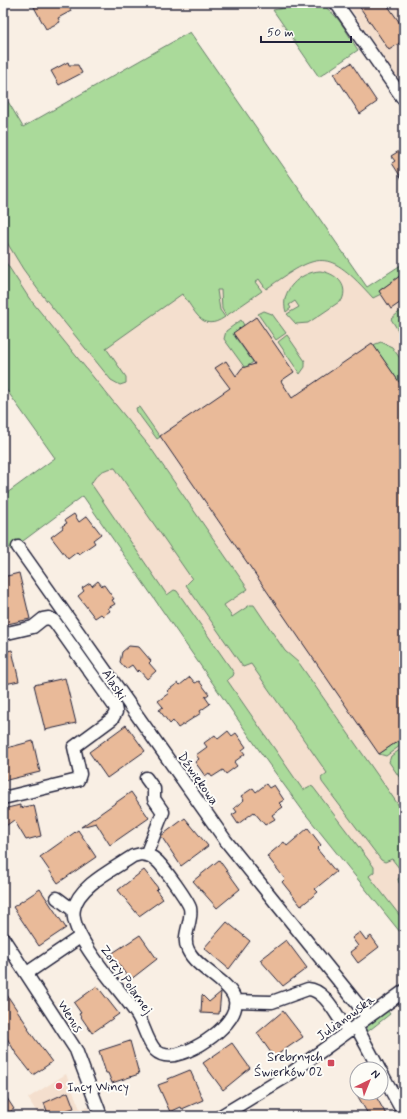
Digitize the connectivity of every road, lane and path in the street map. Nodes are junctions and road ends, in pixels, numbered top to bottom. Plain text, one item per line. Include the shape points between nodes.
1 (336, 3) edge
2 (404, 100) edge
3 (18, 547) dead end
4 (3, 634) edge
5 (146, 778) dead end
6 (3, 798) edge
7 (146, 855) junction
8 (57, 898) dead end
9 (73, 910) junction
10 (80, 937) junction
11 (3, 938) edge
12 (27, 974) junction
13 (404, 990) edge
14 (235, 1001) junction
15 (368, 1017) junction
16 (343, 1024) dead end
17 (356, 1026) junction
18 (375, 1061) edge
19 (389, 1087) edge
20 (404, 1114) edge
21 (101, 1116) edge
22 (221, 1116) edge

1 - 2 street
3 - 15 street, Dźwiękowa via 226,840
4 - 6 street, Alaski via 33,627 43,619 54,621 116,712 112,719 74,747 80,774 78,780
5 - 7 street via 154,788 154,800 163,812
7 - 9 street via 133,856 89,886 76,898
7 - 14 street via 159,862 190,908 186,939 188,951 227,987
8 - 9 street
9 - 10 street, Zorzy Polarnej
10 - 12 street
10 - 14 street, Zorzy Polarnej via 137,1014 152,1045 160,1054 175,1055 208,1039 230,1020 234,1014
11 - 12 street, Wenus
12 - 21 street, Wenus via 76,1050
13 - 15 street, Julianowska
14 - 16 street via 272,1002 308,989 313,990 320,992
15 - 17 street, Julianowska
17 - 18 street
17 - 22 street, Julianowska via 287,1076
19 - 20 street

